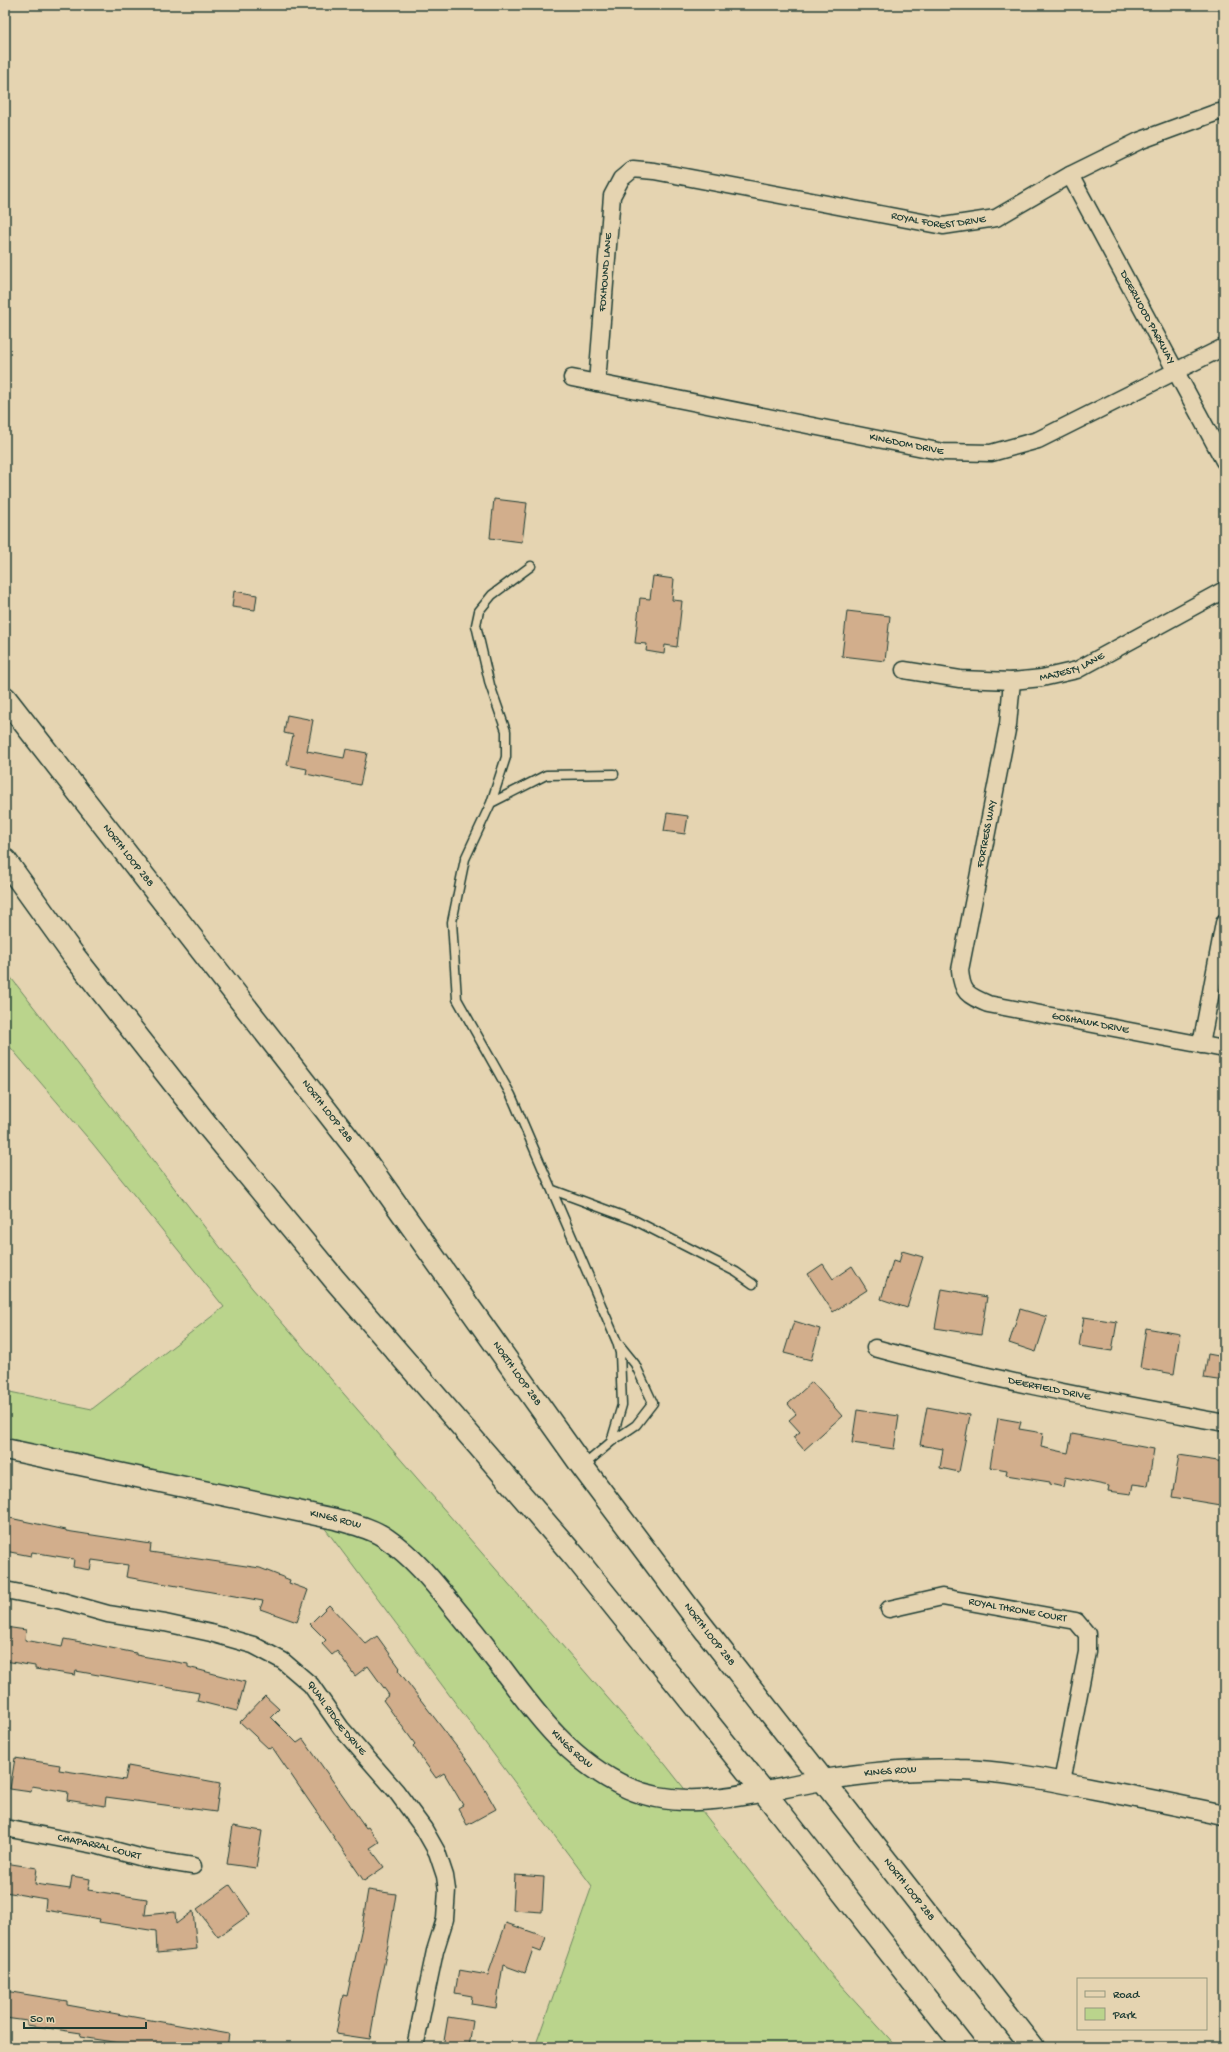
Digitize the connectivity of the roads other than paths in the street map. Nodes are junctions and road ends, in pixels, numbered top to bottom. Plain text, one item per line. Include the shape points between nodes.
1 (1224, 111) edge
2 (633, 169) joint
3 (1070, 175) junction
4 (1224, 347) edge
5 (1176, 371) junction
6 (572, 378) dead end
7 (596, 383) junction
8 (1224, 461) edge
9 (531, 566) dead end
10 (1224, 590) edge
11 (904, 670) dead end
12 (1012, 681) junction
13 (5, 698) edge
14 (614, 774) dead end
15 (491, 803) junction
16 (5, 860) edge
17 (1224, 923) edge
18 (962, 986) joint
19 (1201, 1045) junction
20 (1224, 1049) edge
21 (553, 1190) junction
22 (753, 1284) dead end
23 (617, 1342) junction
24 (875, 1348) dead end
25 (1224, 1423) edge
26 (611, 1442) junction
27 (5, 1449) edge
28 (582, 1466) junction
29 (5, 1590) edge
30 (889, 1609) dead end
31 (823, 1780) junction
32 (1062, 1782) junction
33 (764, 1792) junction
34 (1224, 1815) edge
35 (5, 1828) edge
36 (193, 1866) dead end
37 (415, 2047) edge
38 (964, 2047) edge
39 (1032, 2047) edge

1 - 3 street, ROYAL FOREST DRIVE via 1139,141
2 - 3 street, ROYAL FOREST DRIVE via 943,226 996,218
2 - 7 street, FOXHOUND LANE via 620,179 612,196
3 - 5 street, DEERWOOD PARKWAY
4 - 5 street, KINGDOM DRIVE
5 - 7 street, KINGDOM DRIVE via 1038,440 991,453 942,452
5 - 8 street, DEERWOOD PARKWAY
6 - 7 street, KINGDOM DRIVE
9 - 15 lane via 492,595 479,610 476,625 490,685 506,731 506,757
10 - 12 street, MAJESTY LANE via 1077,670 1042,678
11 - 12 street, MAJESTY LANE via 960,679
12 - 18 street, FORTRESS WAY via 1008,725 960,970
13 - 28 highway, NORTH LOOP 288 via 364,1159
14 - 15 lane via 546,775
15 - 21 lane via 465,859 452,922 458,999 511,1095
16 - 33 highway via 74,956 207,1125 335,1280 575,1557
17 - 19 street
18 - 19 street, GOSHAWK DRIVE via 971,997 988,1004
19 - 20 street, GOSHAWK DRIVE
21 - 22 lane via 634,1220 736,1272
21 - 23 lane
23 - 26 lane via 620,1353 622,1405
23 - 26 lane via 635,1364 653,1403 636,1425
24 - 25 street, DEERFIELD DRIVE via 924,1362 1082,1397
26 - 28 lane
27 - 33 street, KINGS ROW via 328,1518 372,1531 386,1538 415,1563 440,1590 552,1733 593,1769 628,1788 665,1800
28 - 31 highway, NORTH LOOP 288 via 699,1622
29 - 37 street, QUAIL RIDGE DRIVE via 62,1601 108,1614 211,1633 253,1645 283,1661 311,1685 341,1728 396,1791 424,1829 437,1852 445,1876 445,1920 435,1951
30 - 32 street, ROYAL THRONE COURT via 942,1597 1076,1621 1087,1634 1087,1652
31 - 32 street, KINGS ROW via 905,1771 959,1770 1017,1774
31 - 33 street, KINGS ROW
31 - 39 highway, NORTH LOOP 288
32 - 34 street, KINGS ROW
33 - 38 highway
35 - 36 street, CHAPARRAL COURT via 99,1846 143,1858

